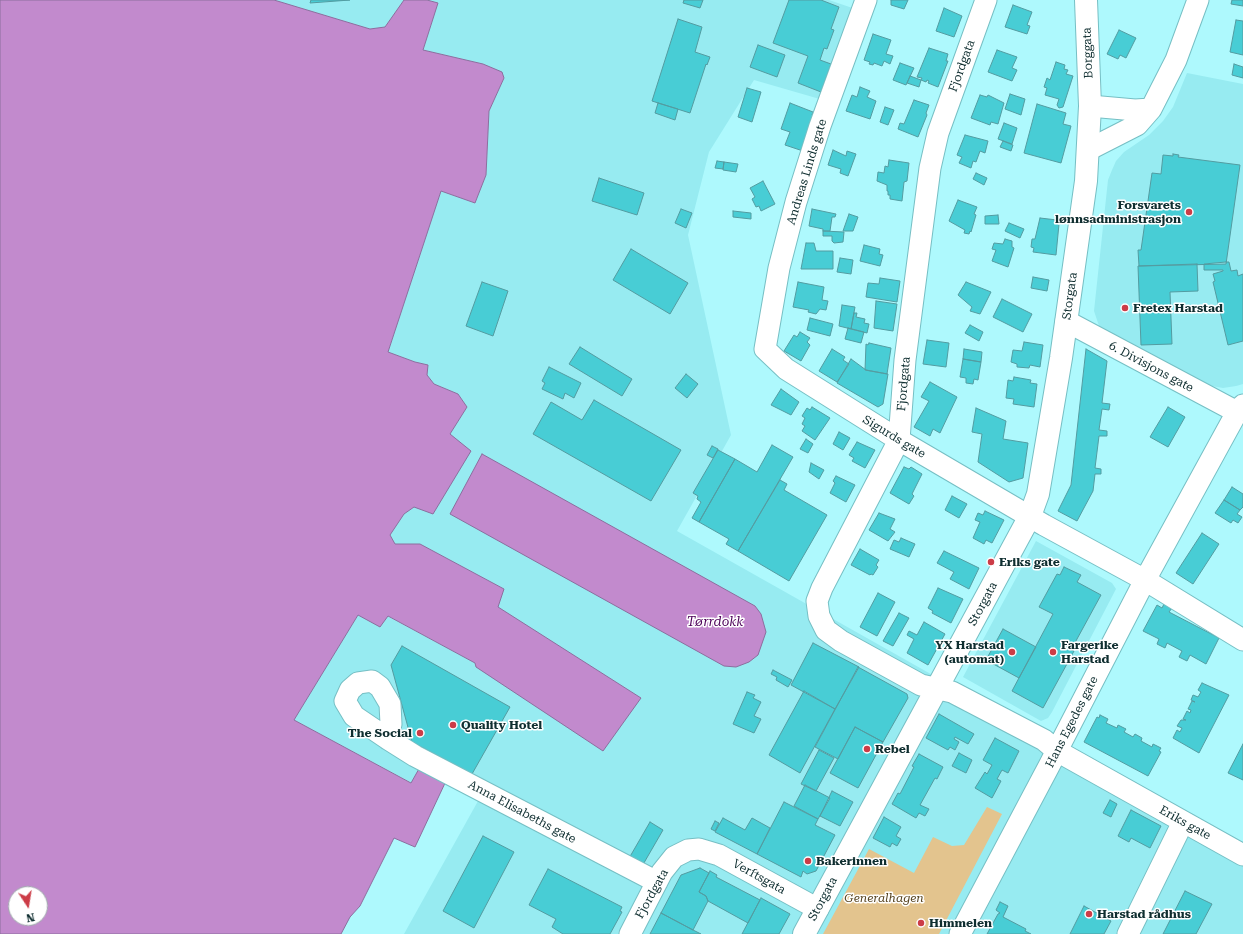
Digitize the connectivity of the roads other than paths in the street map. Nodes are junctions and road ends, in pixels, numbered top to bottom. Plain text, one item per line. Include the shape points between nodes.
1 (866, 0) edge
2 (986, 0) edge
3 (1086, 0) edge
4 (1198, 0) edge
5 (1090, 106) junction
6 (1151, 109) junction
7 (1088, 150) junction
8 (1066, 321) junction
9 (765, 349) joint
10 (1240, 409) edge
11 (899, 440) junction
12 (1030, 516) junction
13 (1144, 580) junction
14 (1243, 640) edge
15 (937, 688) junction
16 (388, 740) dead end
17 (1057, 751) junction
18 (1183, 822) junction
19 (699, 849) joint
20 (1243, 855) edge
21 (657, 882) junction
22 (818, 909) junction
23 (630, 934) edge
24 (804, 934) edge
25 (960, 934) edge
26 (1128, 934) edge

1 - 9 street, Andreas Linds gate via 820,126 796,202 779,268
2 - 11 street, Fjordgata via 938,133 930,168 906,353
3 - 5 highway, Borggata
4 - 6 street via 1176,60
5 - 6 street
5 - 7 highway, Storgata
6 - 7 street via 1137,125
7 - 8 highway, Storgata via 1086,182
8 - 10 street, 6. Divisjons gate
8 - 12 highway, Storgata via 1038,494
9 - 11 street, Sigurds gate via 786,369
10 - 13 street, Hans Egedes gate
11 - 12 street, Sigurds gate
11 - 15 street, Fjordgata via 822,588 817,601 818,616 826,630 841,641 921,685
12 - 13 street, Sigurds gate
12 - 15 highway, Storgata
13 - 14 street, Sigurds gate
13 - 17 street, Hans Egedes gate
15 - 17 street, Eriks gate via 952,692 1044,740
15 - 22 highway, Storgata
16 - 21 street, Anna Elisabeths gate
17 - 18 street, Eriks gate
17 - 25 street, Hans Egedes gate
18 - 20 street, Eriks gate
18 - 26 street
19 - 21 street, Fjordgata via 688,850 674,857
19 - 22 street, Verftsgata via 719,855
21 - 23 street, Fjordgata
22 - 24 highway, Storgata

